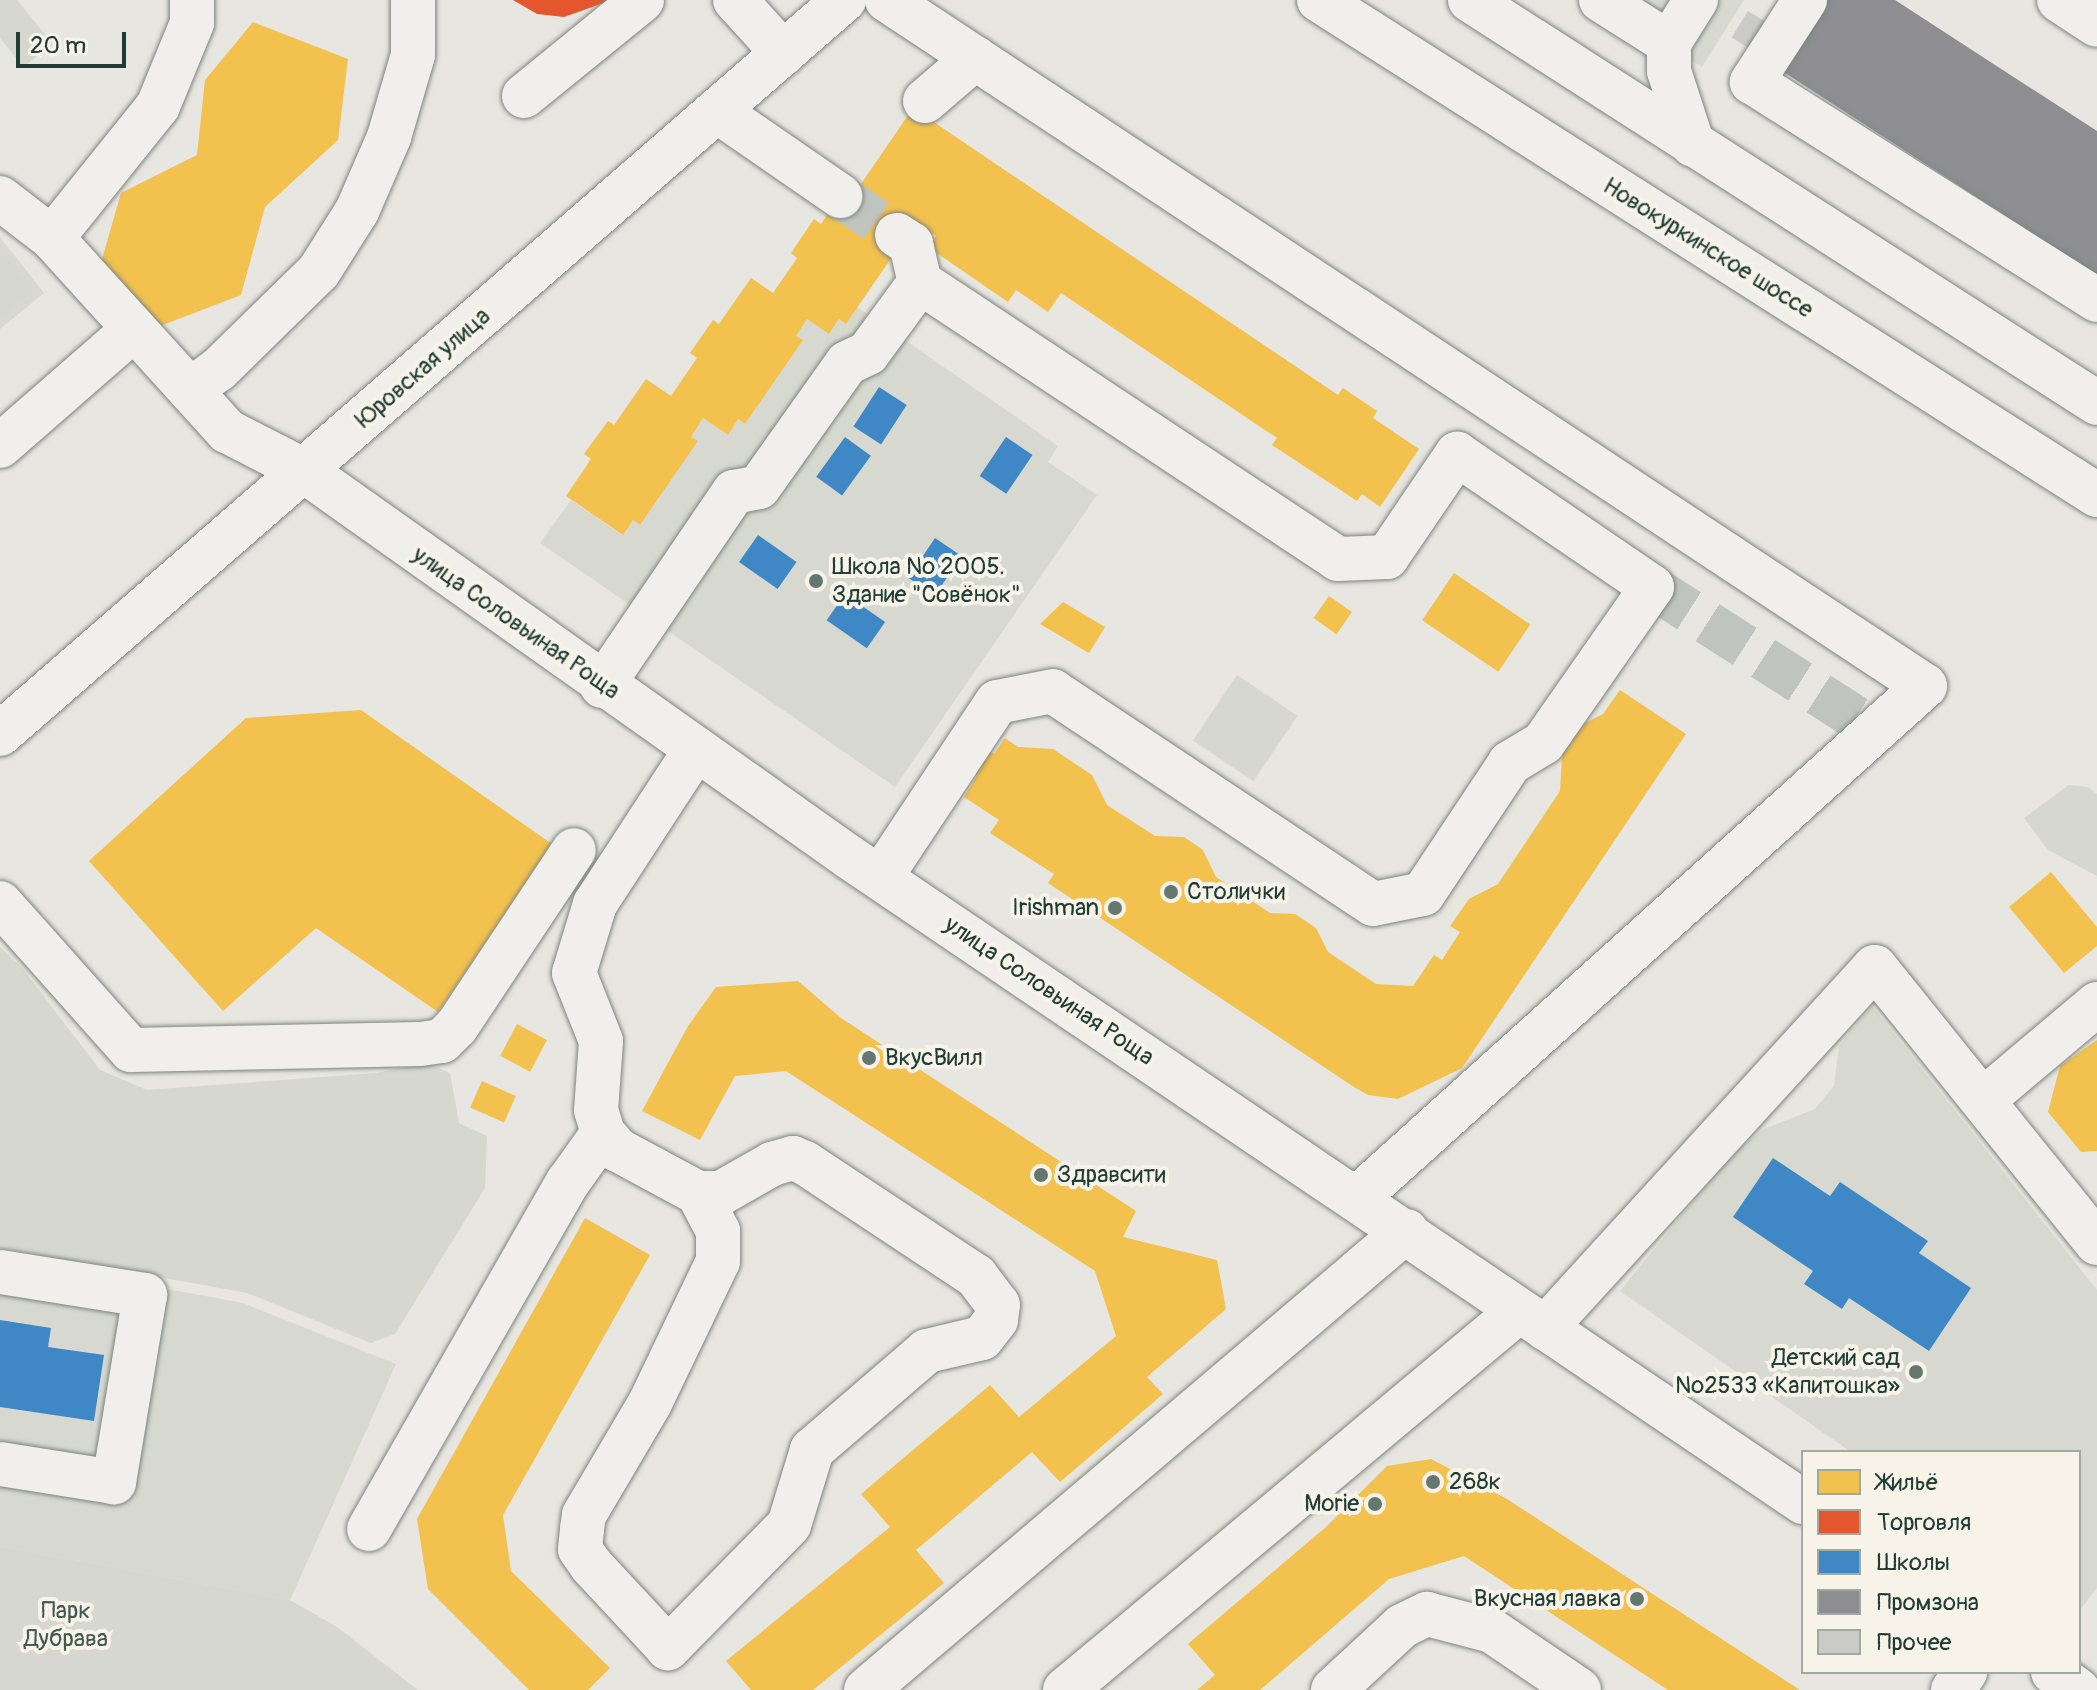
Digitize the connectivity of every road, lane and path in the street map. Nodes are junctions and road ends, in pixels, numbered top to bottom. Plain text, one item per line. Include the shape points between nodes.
1 (192, 0) edge
2 (413, 0) edge
3 (642, 0) edge
4 (735, 0) edge
5 (844, 0) edge
6 (887, 0) edge
7 (1319, 0) edge
8 (1470, 0) edge
9 (1601, 0) edge
10 (1696, 0) edge
11 (1805, 0) edge
12 (2059, 0) edge
13 (2097, 25) edge
14 (807, 28) edge
15 (1669, 43) junction
16 (975, 58) junction
17 (524, 96) dead end
18 (925, 101) dead end
19 (717, 111) junction
20 (1693, 145) junction
21 (840, 196) tunnel mouth
22 (0, 198) edge
23 (897, 235) tunnel mouth
24 (52, 238) junction
25 (920, 282) junction
26 (2097, 300) edge
27 (134, 329) junction
28 (190, 390) junction
29 (2097, 403) edge
30 (0, 446) edge
31 (303, 470) junction
32 (2097, 495) edge
33 (602, 686) junction
34 (0, 734) edge
35 (696, 749) junction
36 (574, 850) dead end
37 (880, 878) junction
38 (0, 903) edge
39 (533, 914) junction
40 (583, 945) junction
41 (2097, 1004) edge
42 (1983, 1100) junction
43 (603, 1133) junction
44 (698, 1193) junction
45 (1357, 1198) junction
46 (1406, 1231) junction
47 (2097, 1243) edge
48 (0, 1272) edge
49 (1532, 1319) junction
50 (0, 1464) edge
51 (1801, 1501) edge
52 (369, 1529) dead end
53 (2056, 1674) edge
54 (866, 1690) edge
55 (1065, 1690) edge
56 (1333, 1690) edge
57 (1579, 1690) edge
58 (2078, 1690) edge

1 - 24 street via 192,23 158,106
2 - 28 street via 413,55 389,137 357,211 319,271
3 - 17 street
4 - 14 street
5 - 14 street, Юровская улица
6 - 16 street
7 - 32 street, Новокуркинское шоссе
8 - 20 street
9 - 15 street
10 - 15 street
11 - 26 street via 1752,82
12 - 13 street
14 - 19 street, Юровская улица
15 - 20 street via 1669,71
16 - 18 street
16 - 45 street via 1925,686
19 - 21 street
19 - 31 street, Юровская улица
20 - 29 street
22 - 24 street, улица Соловьиная Роща
23 - 25 street via 911,244
24 - 27 street, улица Соловьиная Роща
25 - 33 street via 868,353 847,363 759,487 734,492
25 - 37 street via 1338,559 1387,557 1457,454 1652,587 1543,743 1510,763 1423,894 1373,904 1053,691 997,702
27 - 28 street, улица Соловьиная Роща
27 - 30 street
28 - 31 street, улица Соловьиная Роща via 227,431
31 - 33 street, улица Соловьиная Роща
31 - 34 street, Юровская улица
33 - 35 street, улица Соловьиная Роща
35 - 37 street, улица Соловьиная Роща
35 - 40 street via 595,904
36 - 39 street
37 - 45 street, улица Соловьиная Роща
38 - 39 street via 118,1038 131,1050 149,1052 442,1041
39 - 40 street
40 - 43 street via 574,973 601,1041 596,1110
41 - 42 street
42 - 47 street
42 - 49 street via 1875,967
43 - 44 street via 618,1150
43 - 52 street via 568,1182
44 - 44 street via 721,1193 793,1158 976,1276 998,1305 996,1320 982,1338 927,1351 812,1450 789,1525 668,1648 580,1549 584,1515 650,1403 718,1261 718,1231
45 - 46 street, улица Соловьиная Роща
46 - 49 street, улица Соловьиная Роща
46 - 54 street
48 - 50 street via 145,1295 114,1482
49 - 51 street, улица Соловьиная Роща
49 - 55 street
53 - 58 street
56 - 57 street via 1402,1626 1427,1614 1492,1631

